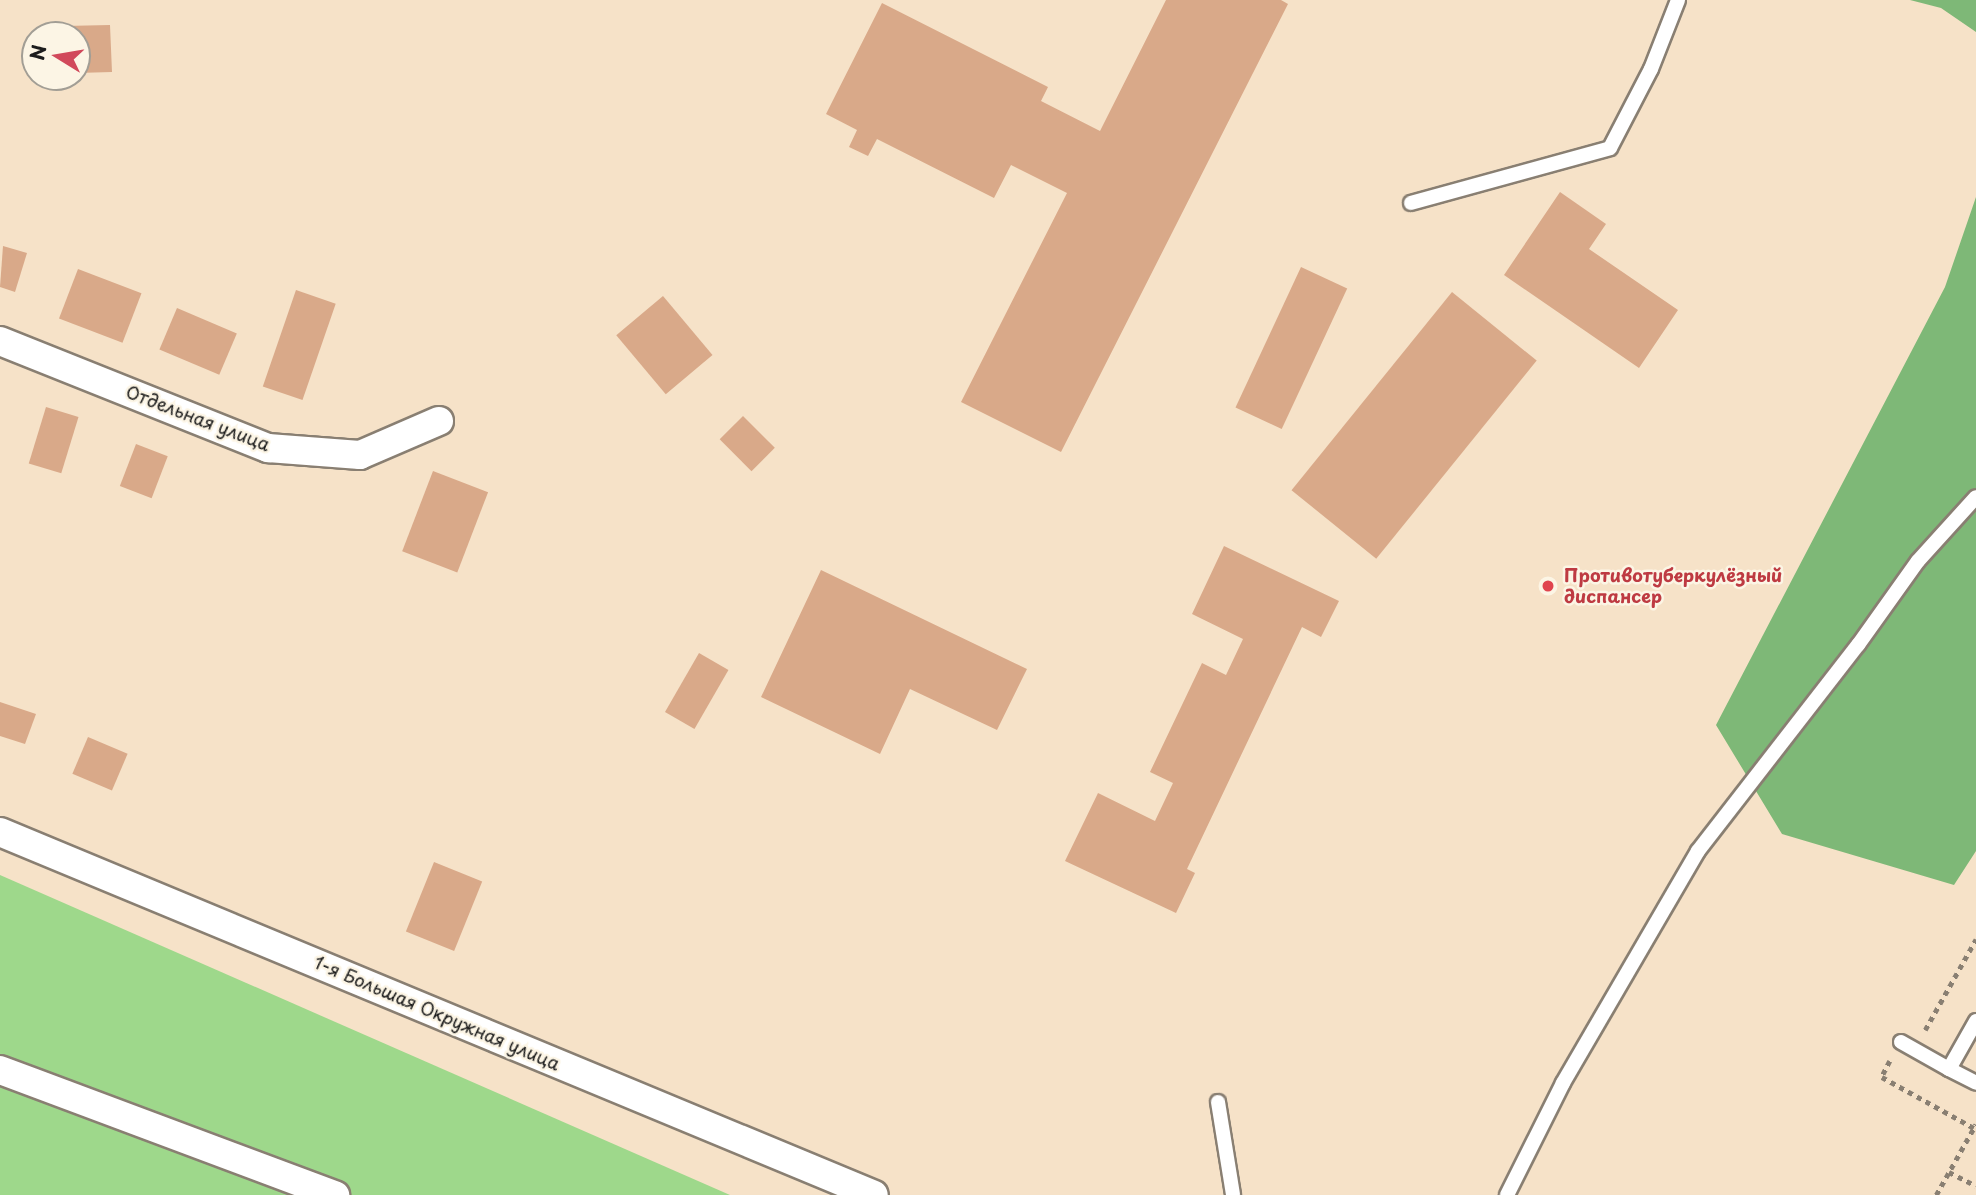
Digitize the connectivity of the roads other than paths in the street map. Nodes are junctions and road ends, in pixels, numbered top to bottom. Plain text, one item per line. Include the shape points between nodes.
1 (1678, 0) edge
2 (1411, 203) dead end
3 (0, 341) edge
4 (439, 421) dead end
5 (1976, 497) edge
6 (0, 832) edge
7 (1976, 1021) edge
8 (1901, 1042) road end
9 (0, 1069) edge
10 (1950, 1069) junction
11 (1976, 1083) edge
12 (1218, 1102) dead end
13 (335, 1195) edge
14 (874, 1195) edge
15 (1233, 1195) edge
16 (1507, 1195) edge

1 - 2 lane via 1651,69 1610,148
3 - 4 street, Отдельная улица via 268,448 360,455
5 - 16 lane via 1918,561 1698,851 1563,1083
6 - 14 street, 1-я Большая Окружная улица
7 - 10 lane
8 - 10 lane
9 - 13 street
10 - 11 lane
12 - 15 lane

